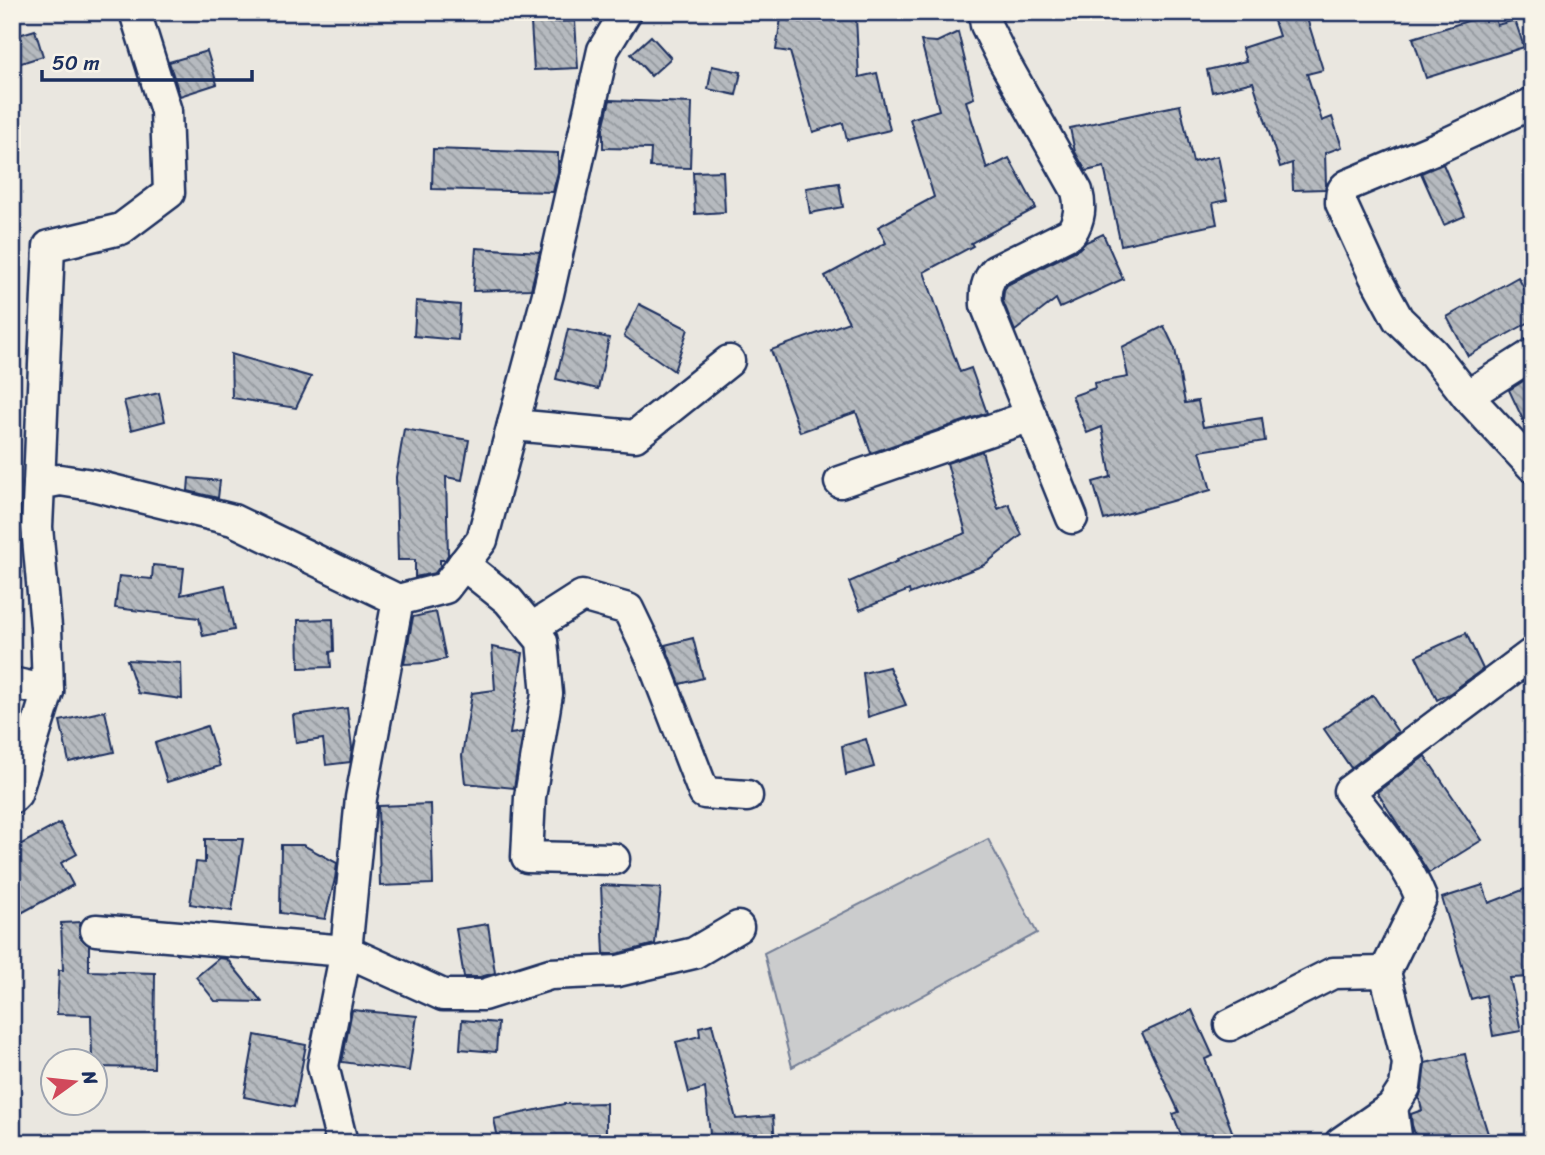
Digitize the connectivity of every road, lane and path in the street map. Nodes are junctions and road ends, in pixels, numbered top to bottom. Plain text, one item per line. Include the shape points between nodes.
1 (135, 12) edge
2 (626, 12) edge
3 (984, 12) edge
4 (1533, 103) edge
5 (1533, 354) edge
6 (729, 361) dead end
7 (1467, 396) junction
8 (1031, 415) junction
9 (513, 425) junction
10 (1533, 467) edge
11 (840, 482) dead end
12 (39, 484) junction
13 (1072, 519) dead end
14 (463, 564) junction
15 (398, 600) junction
16 (532, 628) junction
17 (1533, 653) edge
18 (12, 682) edge
19 (48, 691) junction
20 (747, 796) dead end
21 (12, 798) edge
22 (614, 859) dead end
23 (738, 927) dead end
24 (96, 930) dead end
25 (346, 951) junction
26 (1385, 972) junction
27 (1230, 1025) dead end
28 (1392, 1107) junction
29 (342, 1143) edge
30 (1340, 1143) edge
31 (1397, 1143) edge

1 - 12 street via 166,111 169,193 121,229 49,246
2 - 9 street via 603,50
3 - 8 street via 1005,64 1080,202 1072,233 995,271 986,286 986,305
4 - 7 street via 1348,185 1342,192 1341,203 1398,319
5 - 7 street
6 - 9 street via 635,436
7 - 10 street
8 - 11 street
8 - 13 street
9 - 14 street via 482,540
12 - 15 street via 60,480 92,485 233,520
12 - 19 street via 37,527
14 - 15 street via 445,588
14 - 16 street via 508,600
15 - 25 street via 361,799
16 - 20 street via 582,596 628,609 704,793
16 - 22 street via 542,641 547,694 530,797 527,856
17 - 26 street via 1349,791 1394,850 1421,898
18 - 19 street
19 - 21 street
23 - 25 street via 694,953 618,971 550,974 483,995 443,995
24 - 25 street
25 - 29 street via 323,1066
26 - 27 street via 1333,973
26 - 28 street via 1408,1063 1405,1087
28 - 30 street
28 - 31 street

